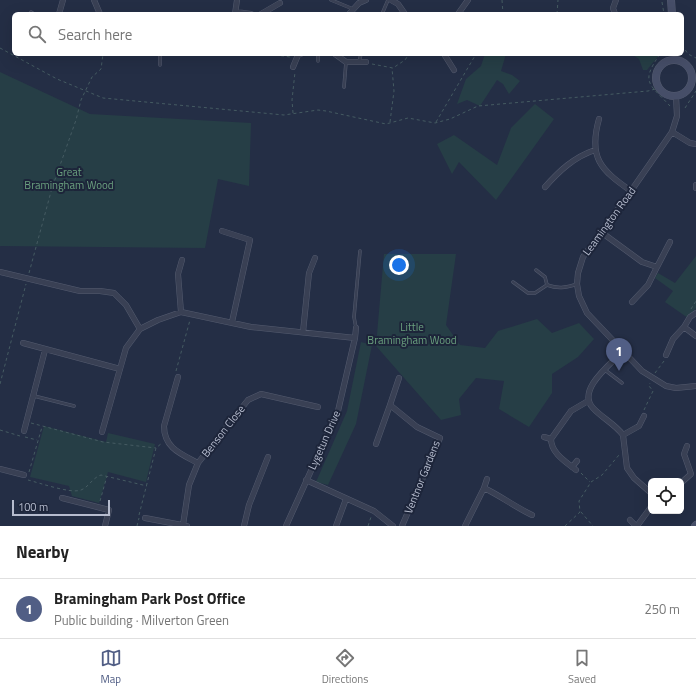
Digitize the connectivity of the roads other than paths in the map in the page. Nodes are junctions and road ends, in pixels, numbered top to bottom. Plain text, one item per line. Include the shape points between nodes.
1 (63, 0) edge
2 (94, 0) edge
3 (237, 0) edge
4 (331, 0) edge
5 (366, 0) edge
6 (392, 0) edge
7 (468, 0) edge
8 (616, 0) edge
9 (671, 0) edge
10 (280, 3) dead end
11 (353, 9) junction
12 (60, 12) edge
13 (99, 12) edge
14 (236, 12) edge
15 (264, 12) edge
16 (351, 12) edge
17 (383, 12) edge
18 (404, 12) edge
19 (459, 12) edge
20 (614, 12) edge
21 (672, 12) edge
22 (160, 56) edge
23 (298, 56) edge
24 (318, 56) edge
25 (338, 56) edge
26 (360, 56) edge
27 (445, 56) edge
28 (674, 57) edge
29 (318, 60) dead end
30 (346, 62) junction
31 (359, 62) junction
32 (366, 62) road end
33 (160, 65) dead end
34 (293, 67) road end
35 (454, 70) dead end
36 (694, 71) edge
37 (344, 87) dead end
38 (676, 96) junction
39 (599, 119) dead end
40 (672, 132) junction
41 (696, 144) edge
42 (595, 150) junction
43 (696, 185) edge
44 (545, 188) dead end
45 (696, 188) edge
46 (632, 191) junction
47 (222, 231) dead end
48 (601, 232) junction
49 (670, 242) dead end
50 (360, 251) dead end
51 (315, 258) dead end
52 (182, 260) dead end
53 (657, 267) junction
54 (536, 270) dead end
55 (0, 272) edge
56 (513, 282) dead end
57 (547, 284) junction
58 (576, 284) junction
59 (632, 302) dead end
60 (181, 312) junction
61 (696, 313) edge
62 (232, 322) junction
63 (684, 327) junction
64 (356, 328) joint
65 (140, 329) junction
66 (303, 332) junction
67 (696, 336) edge
68 (355, 338) junction
69 (23, 343) dead end
70 (45, 350) junction
71 (623, 351) junction
72 (666, 355) dead end
73 (120, 369) junction
74 (604, 370) junction
75 (178, 377) road end
76 (399, 378) dead end
77 (622, 383) dead end
78 (696, 386) edge
79 (33, 396) junction
80 (588, 401) junction
81 (390, 405) junction
82 (74, 406) dead end
83 (318, 407) dead end
84 (644, 416) dead end
85 (24, 431) dead end
86 (102, 432) dead end
87 (623, 435) junction
88 (544, 436) dead end
89 (551, 439) junction
90 (376, 444) dead end
91 (687, 446) dead end
92 (268, 457) dead end
93 (577, 461) dead end
94 (198, 463) junction
95 (0, 469) edge
96 (24, 475) dead end
97 (487, 478) dead end
98 (306, 480) junction
99 (684, 480) edge
100 (484, 488) junction
101 (648, 490) edge
102 (62, 498) dead end
103 (346, 499) junction
104 (648, 511) edge
105 (532, 515) dead end
106 (145, 518) dead end
107 (630, 520) dead end
108 (106, 526) edge
109 (185, 526) edge
110 (244, 526) edge
111 (286, 526) edge
112 (336, 526) edge
113 (393, 526) edge
114 (402, 526) edge
115 (465, 526) edge
116 (637, 526) edge

1 - 12 street
2 - 13 street
3 - 14 street
4 - 11 lane
5 - 11 street
6 - 17 lane
6 - 18 street
7 - 19 street
8 - 20 street
9 - 21 street
10 - 15 street
11 - 16 street
22 - 33 lane
23 - 34 street
24 - 29 lane
25 - 30 street
26 - 31 lane
27 - 35 street
28 - 36 street
28 - 38 street via 659,67 656,89 667,95
30 - 31 street
30 - 37 lane
31 - 32 street
36 - 38 street via 690,87 686,92
38 - 40 street, Leamington Road via 677,116
39 - 42 street via 595,134
40 - 41 street
40 - 46 street, Leamington Road
42 - 44 street via 570,162
42 - 46 street via 598,162 609,176
43 - 45 street
46 - 48 street, Leamington Road
47 - 62 street via 250,240
48 - 53 street via 642,262
48 - 58 street, Leamington Road via 583,257
49 - 53 street
50 - 64 lane via 354,317
51 - 66 street via 309,273
52 - 60 street via 178,274
53 - 59 street via 648,285
54 - 57 lane via 545,277
55 - 65 street via 80,291 114,294 126,305
56 - 57 lane via 528,293 535,293
57 - 58 lane via 555,288
58 - 71 street via 587,313
60 - 62 street
60 - 65 street
61 - 63 street
62 - 66 street via 251,327
63 - 67 street
63 - 72 street via 673,339
64 - 68 street, Lygetun Drive
65 - 73 street via 126,348
66 - 68 street
68 - 98 street, Lygetun Drive via 338,411
69 - 70 street
70 - 73 street
70 - 79 street
71 - 74 street
71 - 78 street via 642,371 666,386
73 - 86 street
74 - 77 lane
74 - 80 street via 589,390
75 - 94 street, Benson Close via 164,426 166,441 179,453
76 - 81 street
79 - 82 lane
79 - 85 street
80 - 87 street via 592,408
80 - 89 street via 571,411
81 - 90 street
81 - 114 street, Ventnor Gardens via 418,427 440,438
83 - 94 street, Benson Close via 269,394 254,396 248,400
84 - 87 street via 639,426
87 - 101 street via 625,461 629,473
88 - 89 street
89 - 93 street via 557,453 574,469
91 - 99 street via 684,454 690,474
92 - 110 street via 249,505
94 - 109 street, Benson Close via 189,485
95 - 96 street
97 - 100 street
98 - 103 street
98 - 111 street, Lygetun Drive
100 - 105 street
100 - 115 street
102 - 108 street via 109,510
103 - 112 street
103 - 113 street via 374,511
104 - 116 street
106 - 109 street, Benson Close
107 - 116 street

